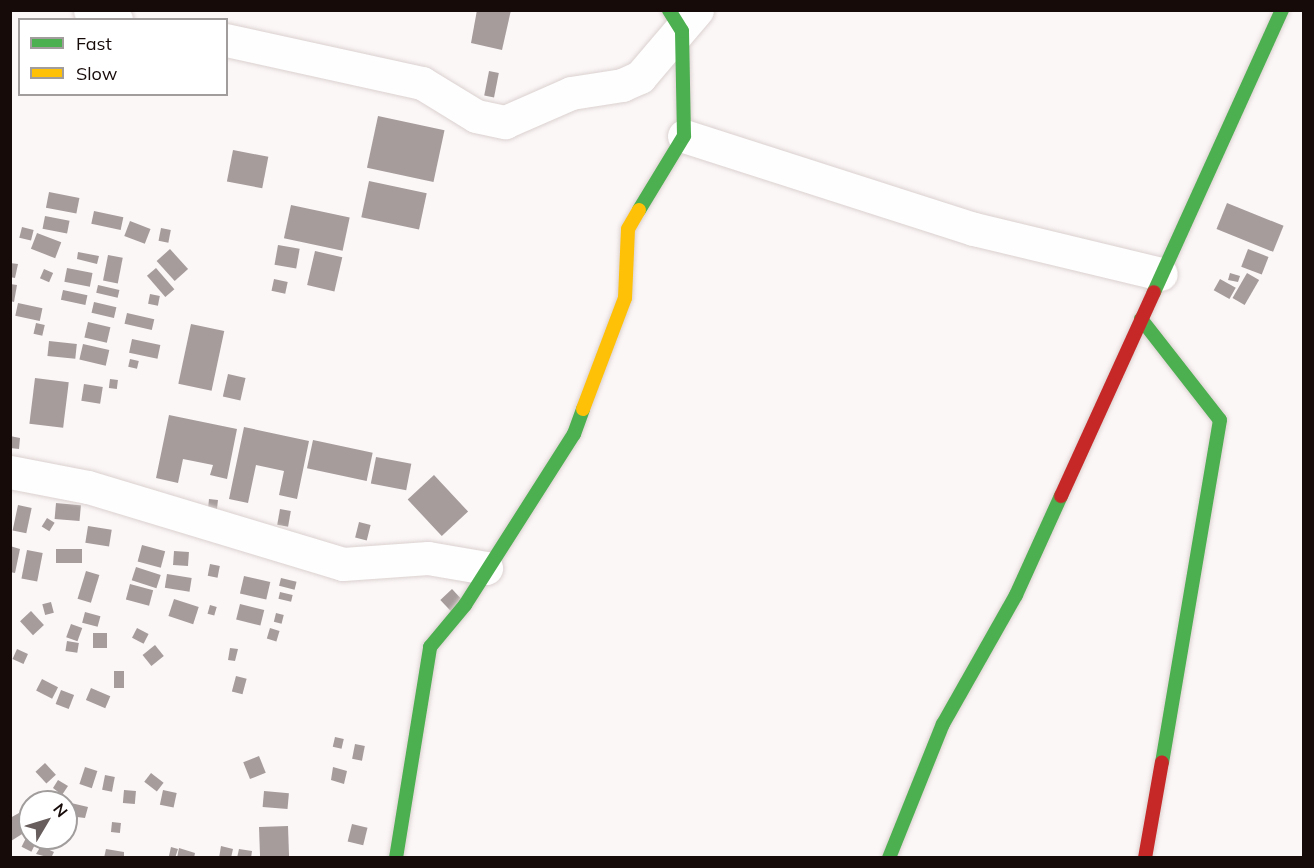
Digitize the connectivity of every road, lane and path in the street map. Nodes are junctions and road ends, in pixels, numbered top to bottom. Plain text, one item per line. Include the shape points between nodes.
1 (90, 10) edge
2 (1282, 10) edge
3 (683, 17) edge
4 (111, 18) edge
5 (228, 40) edge
6 (684, 136) junction
7 (1161, 274) junction
8 (1141, 319) junction
9 (10, 472) edge
10 (486, 568) junction
11 (396, 858) edge
12 (889, 858) edge
13 (1145, 858) edge

1 - 4 street
2 - 7 street
3 - 5 street via 640,76 622,85 571,93 505,122 476,116 422,83
3 - 6 street
6 - 7 street via 974,229
6 - 10 street via 628,229 625,298 574,434
7 - 8 street
8 - 12 street via 1016,595 943,724
8 - 13 street via 1220,420
9 - 10 street via 87,487 343,564 428,558
10 - 11 street via 465,605 430,647

